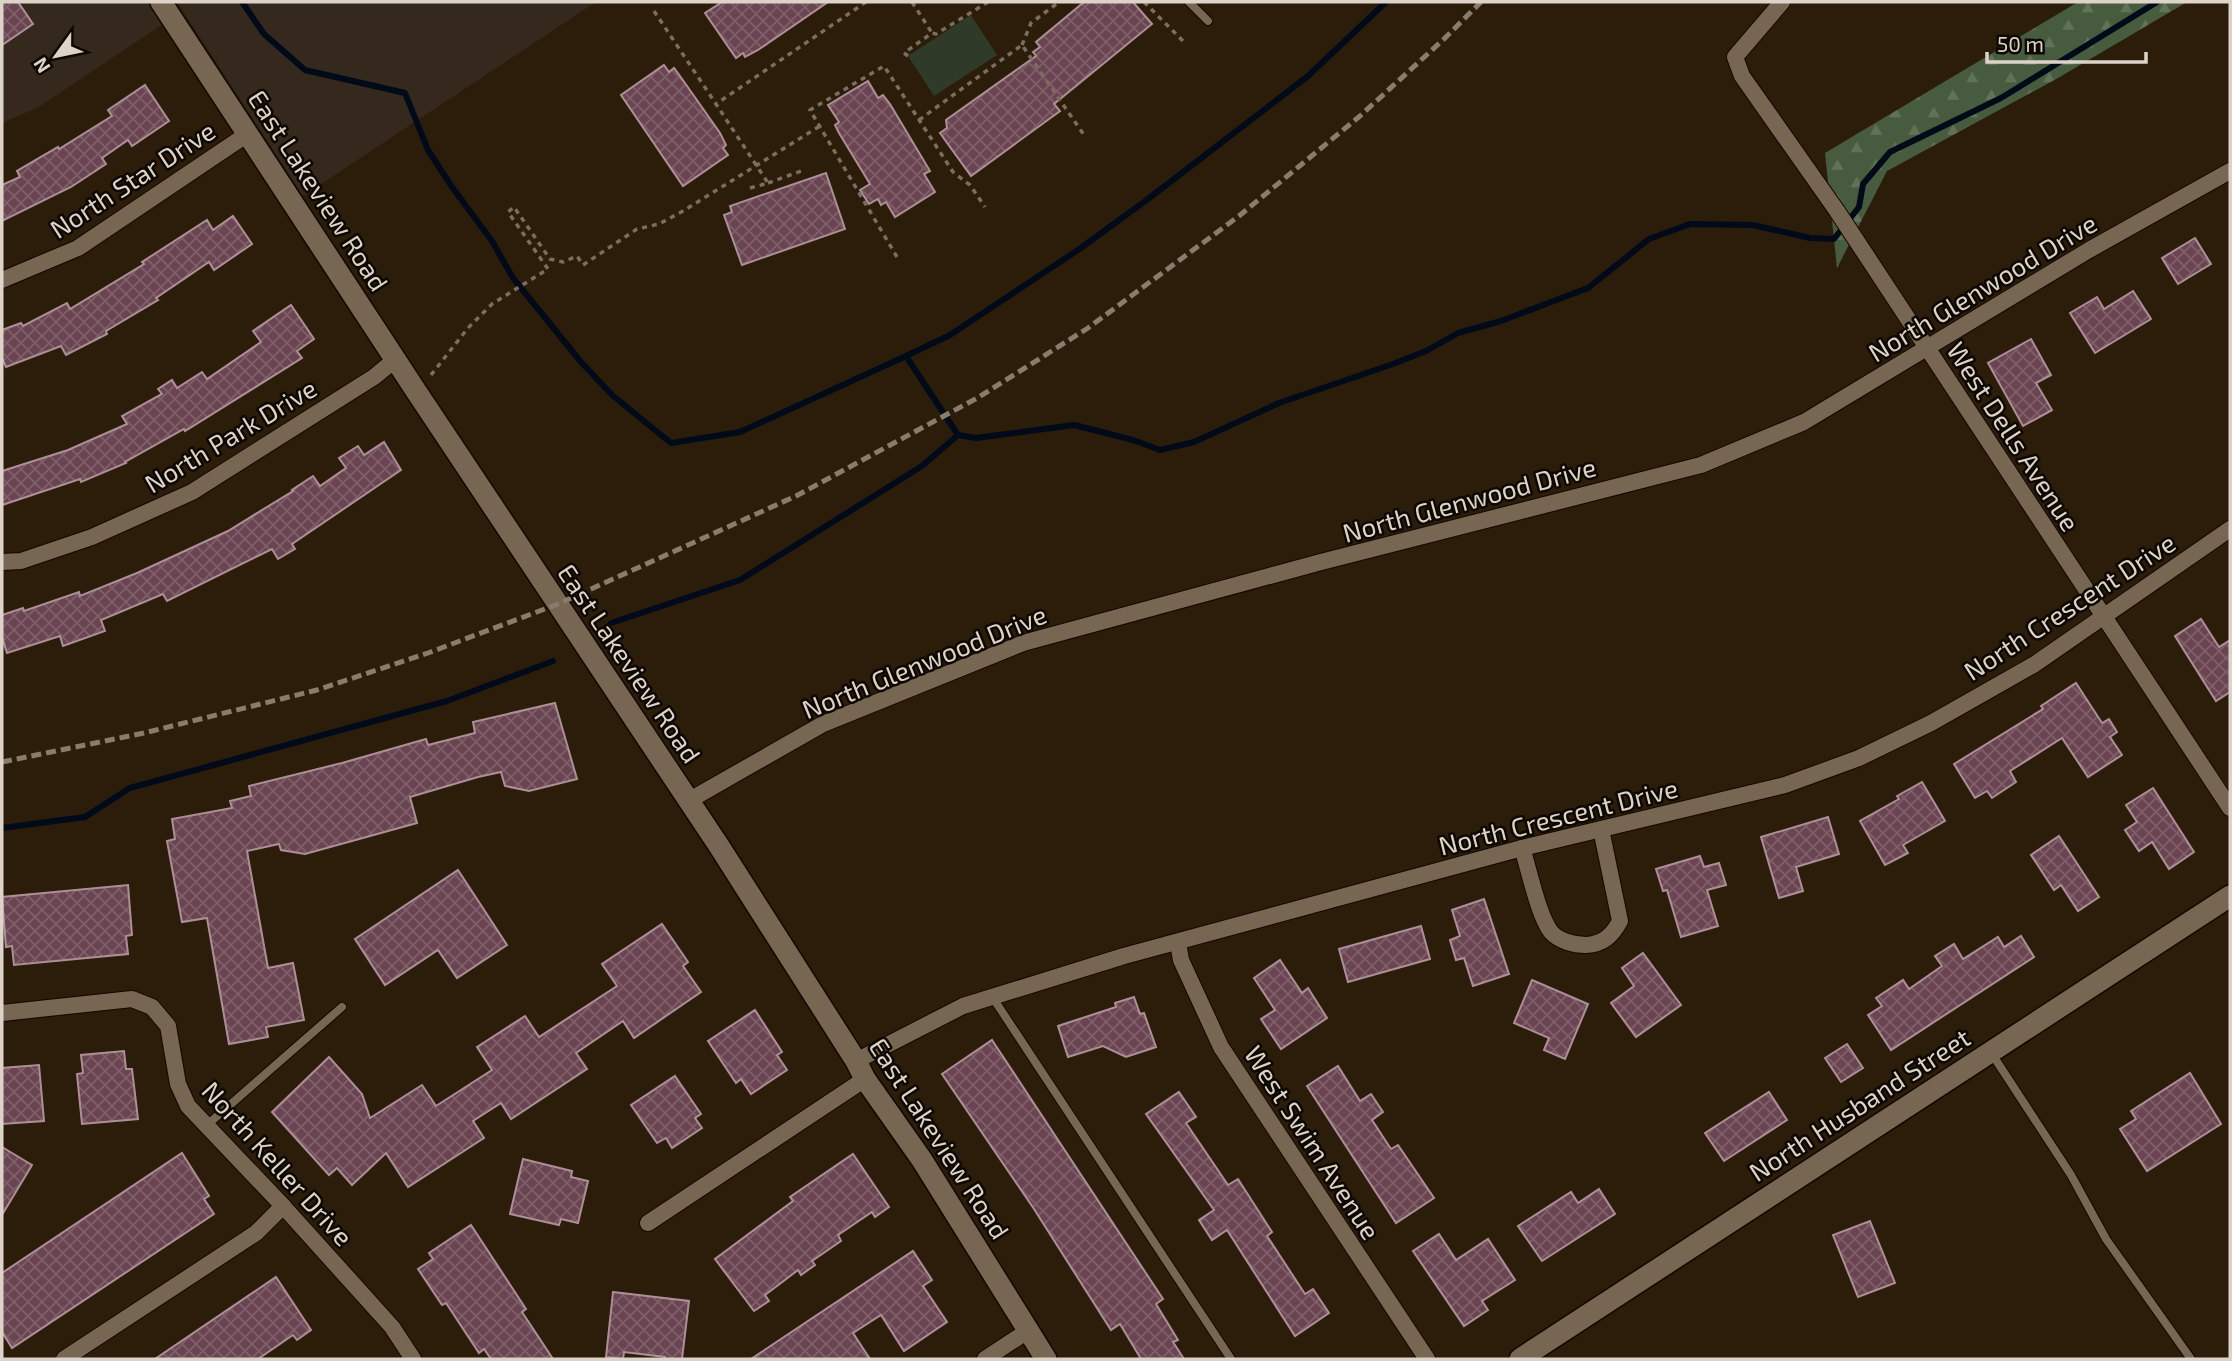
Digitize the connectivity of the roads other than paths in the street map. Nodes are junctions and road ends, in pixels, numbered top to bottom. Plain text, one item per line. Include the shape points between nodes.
1 (161, 2) edge
2 (1189, 2) edge
3 (1782, 2) edge
4 (1208, 21) dead end
5 (249, 133) junction
6 (2230, 171) edge
7 (2, 279) edge
8 (1926, 348) junction
9 (396, 359) junction
10 (2230, 529) edge
11 (2, 562) edge
12 (2105, 618) junction
13 (688, 801) junction
14 (2230, 808) edge
15 (1601, 829) junction
16 (1522, 848) junction
17 (2230, 897) edge
18 (1178, 943) junction
19 (993, 998) junction
20 (342, 1007) dead end
21 (2, 1013) edge
22 (1991, 1051) junction
23 (861, 1070) junction
24 (207, 1125) junction
25 (283, 1206) junction
26 (648, 1223) dead end
27 (1029, 1330) junction
28 (64, 1359) edge
29 (414, 1359) edge
30 (985, 1359) edge
31 (1046, 1359) edge
32 (1231, 1359) edge
33 (1427, 1359) edge
34 (1520, 1359) edge
35 (2191, 1359) edge

1 - 5 main road, East Lakeview Road
2 - 4 lane
3 - 8 street, West Dells Avenue via 1735,57 1742,76
5 - 7 street, North Star Drive via 78,248
5 - 9 main road, East Lakeview Road
6 - 8 street, North Glenwood Drive
8 - 12 street, West Dells Avenue
8 - 13 street, North Glenwood Drive via 1804,422 1701,465 1023,643 823,724
9 - 11 street, North Park Drive via 192,492 92,537 21,561
9 - 13 main road, East Lakeview Road
10 - 12 street, North Crescent Drive
12 - 14 street, West Dells Avenue
12 - 15 street, North Crescent Drive via 2035,664 1859,758 1785,785
13 - 23 main road, East Lakeview Road
15 - 16 street, North Crescent Drive
15 - 16 street via 1620,921 1613,935 1596,944 1577,945 1552,932
16 - 18 street, North Crescent Drive
17 - 22 main road, North Husband Street
18 - 19 street, North Crescent Drive
18 - 33 street, West Swim Avenue via 1181,960 1221,1047
19 - 23 street, North Crescent Drive via 963,1006
19 - 32 lane
20 - 24 lane
21 - 24 street, North Keller Drive via 132,999 152,1007 168,1026 178,1084 188,1106
22 - 34 main road, North Husband Street
22 - 35 lane via 2071,1175 2106,1239
23 - 26 street, North Crescent Drive
23 - 27 main road, East Lakeview Road
24 - 25 street, North Keller Drive
25 - 28 street via 256,1233
25 - 29 street, North Keller Drive via 392,1327
27 - 30 street
27 - 31 main road, East Lakeview Road

